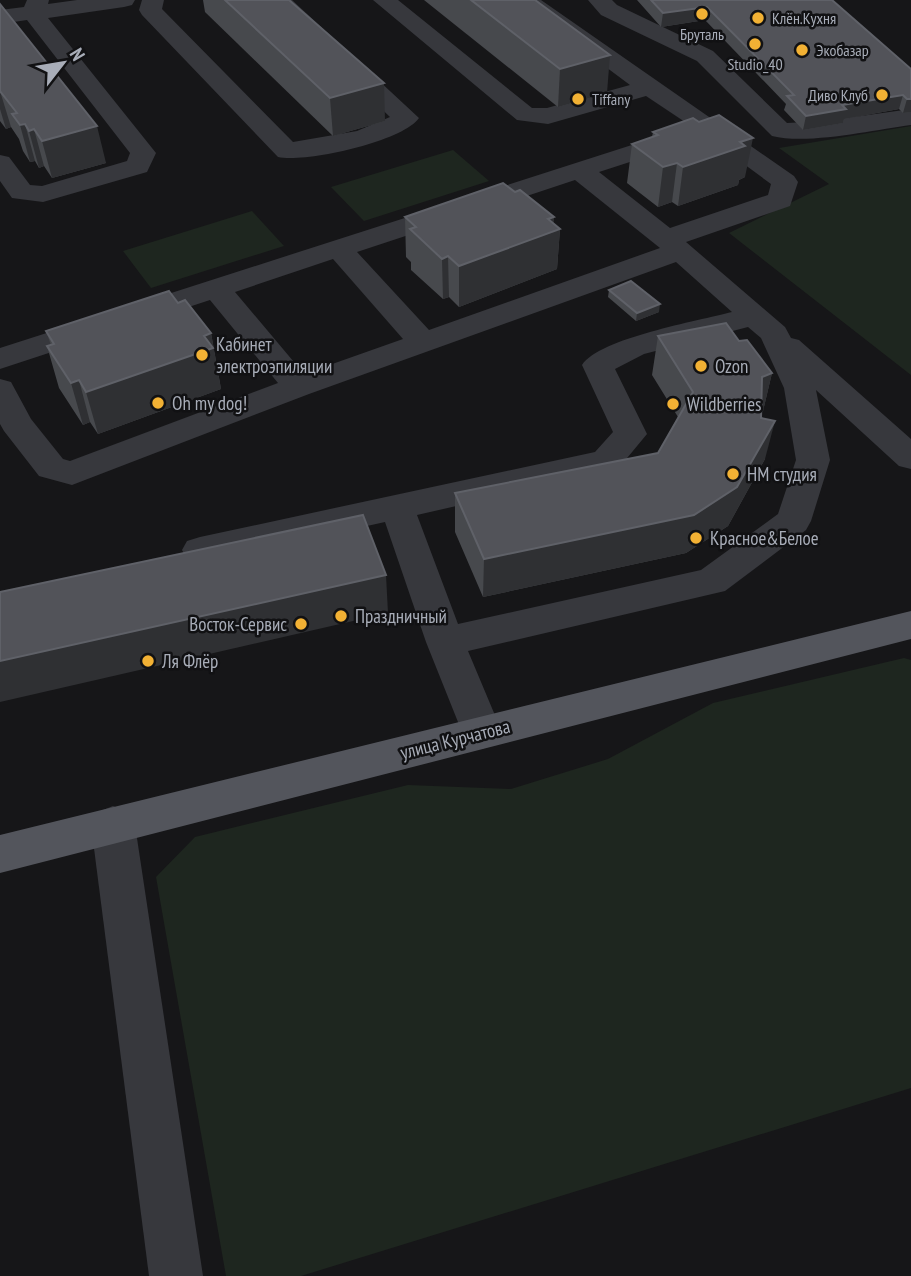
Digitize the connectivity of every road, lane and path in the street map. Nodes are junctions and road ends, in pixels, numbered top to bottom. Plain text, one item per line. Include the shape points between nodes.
1 (124, 0) edge
2 (153, 0) edge
3 (279, 0) edge
4 (384, 0) edge
5 (527, 0) edge
6 (599, 0) edge
7 (36, 6) edge
8 (0, 17) edge
9 (649, 87) junction
10 (911, 117) edge
11 (710, 128) junction
12 (0, 163) edge
13 (579, 170) junction
14 (673, 245) junction
15 (338, 248) junction
16 (216, 288) junction
17 (764, 325) junction
18 (423, 342) junction
19 (0, 359) edge
20 (298, 387) junction
21 (0, 389) edge
22 (911, 458) edge
23 (397, 507) junction
24 (170, 556) edge
25 (911, 625) edge
26 (445, 642) junction
27 (482, 732) junction
28 (113, 825) junction
29 (0, 854) edge
30 (176, 1276) edge

1 - 7 lane
2 - 3 lane via 150,10 287,151 327,146 396,126 406,118
4 - 9 lane via 526,115 548,116
5 - 9 lane
6 - 10 lane via 609,10 705,56 781,131 825,130
7 - 8 lane
7 - 12 lane via 143,153 138,166 43,194 22,191
9 - 11 lane
11 - 13 lane
11 - 14 lane via 785,182 780,200
13 - 14 lane
13 - 15 lane
14 - 17 lane
14 - 18 lane
15 - 16 lane
15 - 18 lane
16 - 19 lane
16 - 20 lane
17 - 22 lane
17 - 23 lane via 633,347 598,365 630,435 606,461
17 - 26 lane via 800,388 813,460 793,521 712,580
18 - 20 lane
20 - 21 lane via 72,473 51,468 16,423
23 - 24 lane
23 - 26 lane
25 - 27 main road, улица Курчатова
26 - 27 lane
27 - 28 main road, улица Курчатова
28 - 29 main road, улица Курчатова
28 - 30 lane

